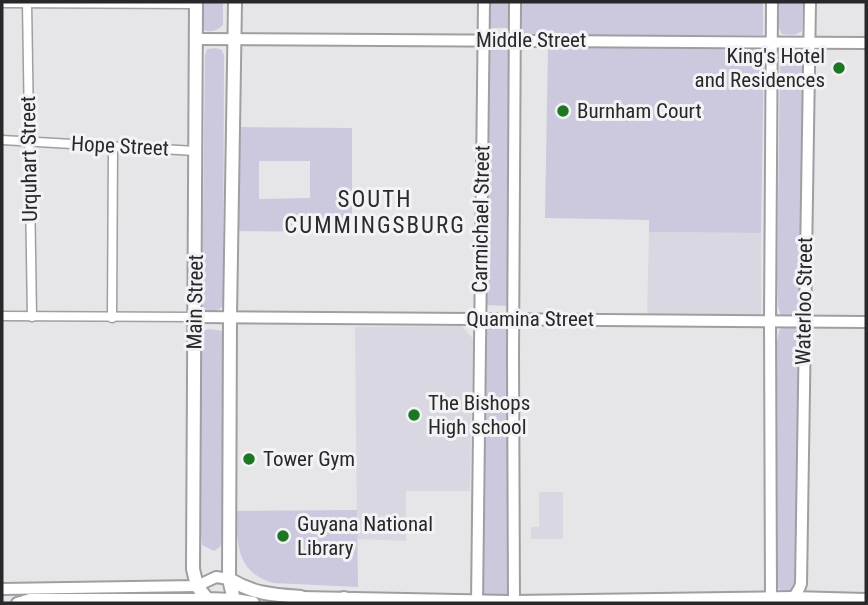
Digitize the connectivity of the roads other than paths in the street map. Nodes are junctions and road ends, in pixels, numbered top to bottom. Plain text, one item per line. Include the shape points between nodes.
1 (235, 2) edge
2 (484, 2) edge
3 (515, 2) edge
4 (772, 2) edge
5 (810, 2) edge
6 (27, 3) edge
7 (196, 3) edge
8 (2, 4) edge
9 (196, 39) junction
10 (235, 39) junction
11 (483, 40) junction
12 (515, 40) junction
13 (772, 42) junction
14 (810, 42) junction
15 (866, 43) edge
16 (2, 140) edge
17 (29, 141) junction
18 (113, 146) junction
19 (196, 151) junction
20 (2, 316) edge
21 (32, 317) junction
22 (195, 317) junction
23 (230, 317) junction
24 (112, 318) junction
25 (480, 319) junction
26 (514, 319) junction
27 (769, 321) junction
28 (804, 321) junction
29 (866, 322) edge
30 (229, 579) junction
31 (197, 586) junction
32 (2, 589) edge
33 (771, 598) junction
34 (207, 599) junction
35 (866, 599) edge
36 (234, 600) junction
37 (282, 600) edge
38 (304, 600) edge
39 (792, 600) edge
40 (339, 601) edge
41 (477, 601) edge
42 (514, 602) edge
43 (17, 603) edge
44 (253, 603) edge

1 - 10 main road, Main Street
2 - 11 street, Carmichael Street
3 - 12 street, Carmichael Street
4 - 13 street, Waterloo Street
5 - 14 street, Waterloo Street
6 - 7 street
6 - 8 street
6 - 17 street, Urquhart Street
7 - 9 main road, Main Street
9 - 10 street, Middle Street
9 - 19 main road, Main Street
10 - 11 street, Middle Street
10 - 23 main road, Main Street
11 - 12 street, Middle Street
11 - 25 street, Carmichael Street
12 - 13 street, Middle Street
12 - 26 street, Carmichael Street
13 - 14 street, Middle Street
13 - 27 street, Waterloo Street
14 - 15 street, Middle Street
14 - 28 street, Waterloo Street
16 - 17 street, Hope Street
17 - 18 street, Hope Street
17 - 21 street, Urquhart Street
18 - 19 street, Hope Street
18 - 24 street
19 - 22 main road, Main Street
20 - 21 street
21 - 24 street
22 - 23 street, Quamina Street
22 - 24 street
22 - 31 main road, Main Street via 192,555
23 - 25 street, Quamina Street
23 - 30 main road, Main Street
25 - 26 street, Quamina Street
25 - 41 street, Carmichael Street
26 - 27 street, Quamina Street
26 - 42 street, Carmichael Street
27 - 28 street, Quamina Street
27 - 33 street, Waterloo Street
28 - 29 street, Quamina Street
28 - 39 street, Waterloo Street via 801,584
30 - 31 street via 219,576
30 - 36 main road, Main Street
30 - 37 main road
31 - 32 street
31 - 34 main road, Main Street
33 - 39 street
33 - 42 street
34 - 36 main road
34 - 43 street via 30,599
35 - 39 street
36 - 44 main road
37 - 38 main road
38 - 40 street
40 - 41 street
41 - 42 street

